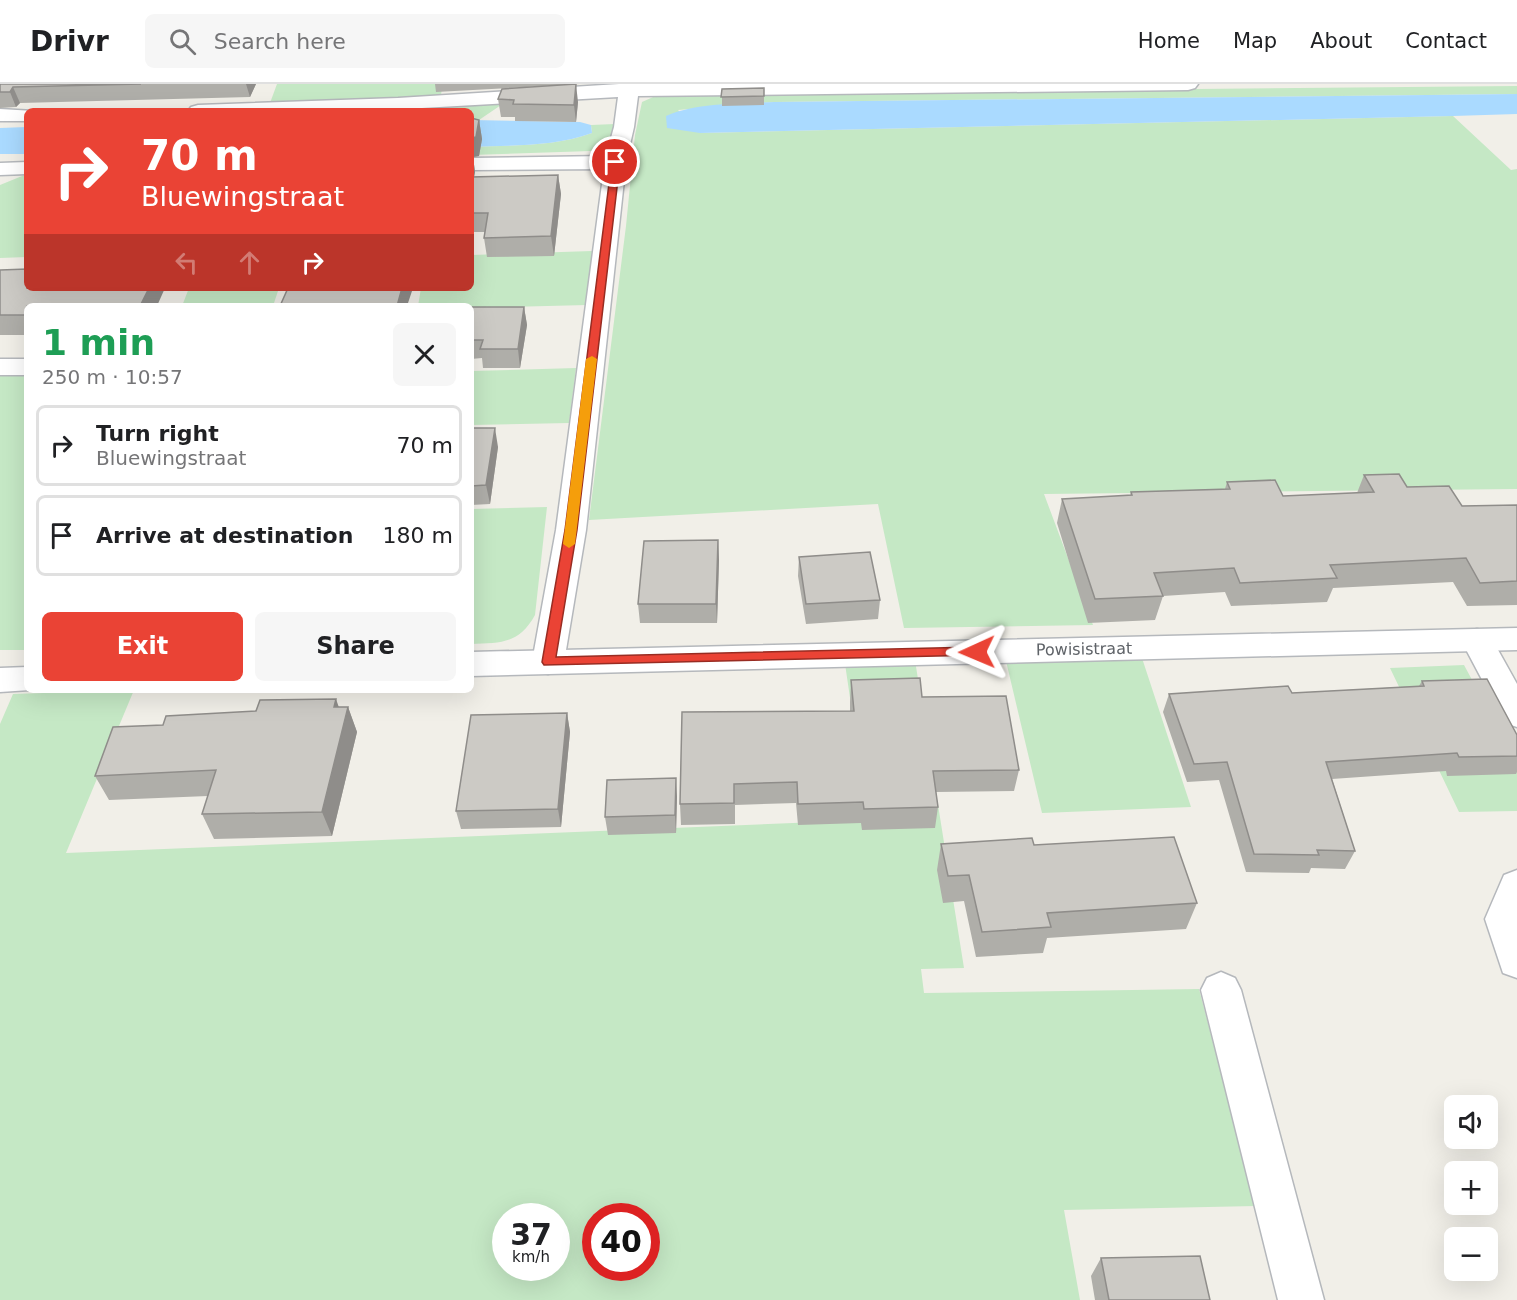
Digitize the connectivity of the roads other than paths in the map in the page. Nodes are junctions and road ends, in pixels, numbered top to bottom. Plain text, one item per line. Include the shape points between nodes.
1 (1123, 84) edge
2 (1188, 84) edge
3 (629, 87) edge
4 (284, 108) edge
5 (0, 115) edge
6 (24, 115) edge
7 (615, 162) junction
8 (474, 164) edge
9 (24, 168) edge
10 (0, 169) edge
11 (24, 366) edge
12 (0, 367) edge
13 (1517, 639) edge
14 (1477, 640) junction
15 (548, 662) junction
16 (474, 664) edge
17 (0, 680) edge
18 (24, 680) edge
19 (1517, 714) edge
20 (1517, 886) edge
21 (1517, 961) edge
22 (1221, 990) dead end
23 (1301, 1300) edge

1 - 2 street
1 - 3 street
3 - 4 street
3 - 7 street
5 - 6 street
7 - 8 street
7 - 15 street via 571,530
9 - 10 street
11 - 12 street
13 - 14 street, Powisistraat
14 - 15 street, Powisistraat
14 - 19 street
15 - 16 street, Powisistraat
17 - 18 street
20 - 21 street via 1504,919
22 - 23 street

